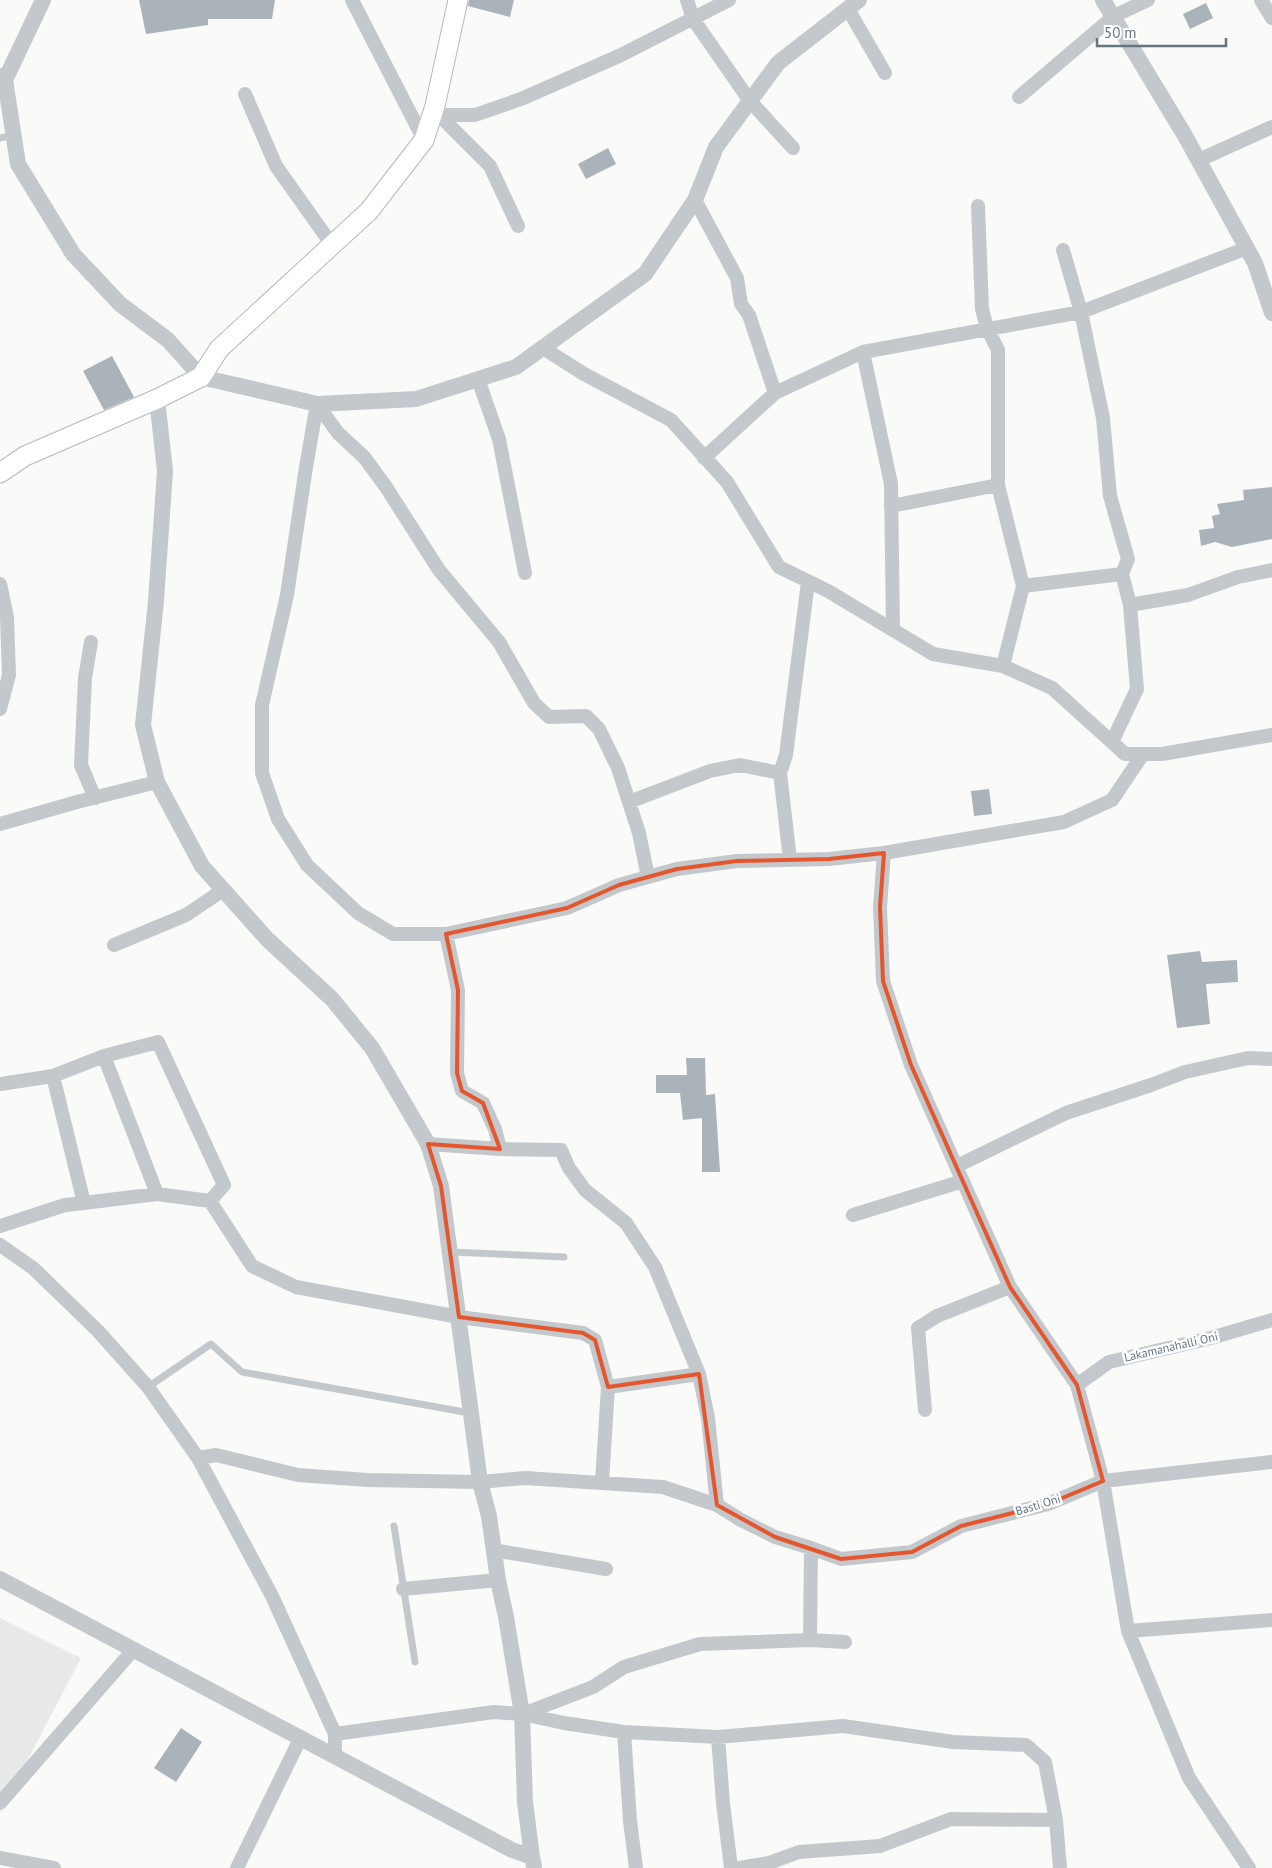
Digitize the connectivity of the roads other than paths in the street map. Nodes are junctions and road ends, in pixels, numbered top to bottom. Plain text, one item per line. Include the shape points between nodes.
1 (43, 0) edge
2 (352, 0) edge
3 (458, 0) edge
4 (687, 0) edge
5 (729, 0) edge
6 (1103, 0) edge
7 (1148, 0) edge
8 (1261, 0) edge
9 (854, 4) edge
10 (1114, 16) junction
11 (1272, 18) edge
12 (693, 19) junction
13 (885, 73) dead end
14 (2, 78) edge
15 (245, 94) dead end
16 (1018, 97) dead end
17 (750, 101) junction
18 (436, 115) junction
19 (1272, 127) edge
20 (7, 136) edge
21 (424, 140) junction
22 (793, 148) dead end
23 (1199, 160) junction
24 (695, 200) junction
25 (978, 206) dead end
26 (518, 226) dead end
27 (332, 245) junction
28 (1247, 248) junction
29 (1063, 250) dead end
30 (1081, 312) junction
31 (1272, 313) edge
32 (987, 328) junction
33 (543, 348) junction
34 (863, 352) junction
35 (201, 377) junction
36 (478, 379) junction
37 (775, 393) junction
38 (157, 399) junction
39 (317, 404) junction
40 (704, 458) junction
41 (0, 473) edge
42 (998, 485) junction
43 (891, 506) junction
44 (1272, 570) edge
45 (525, 573) dead end
46 (1122, 574) junction
47 (808, 582) junction
48 (0, 584) edge
49 (1023, 586) junction
50 (1130, 605) junction
51 (892, 630) junction
52 (91, 642) dead end
53 (1003, 666) junction
54 (0, 709) edge
55 (1272, 735) edge
56 (1112, 742) junction
57 (1142, 754) junction
58 (780, 773) junction
59 (157, 782) junction
60 (95, 798) junction
61 (629, 802) junction
62 (0, 824) edge
63 (884, 853) junction
64 (790, 860) junction
65 (648, 877) junction
66 (223, 890) junction
67 (446, 934) junction
68 (114, 944) dead end
69 (104, 1056) junction
70 (1272, 1059) edge
71 (53, 1076) junction
72 (0, 1084) edge
73 (428, 1144) junction
74 (500, 1149) junction
75 (957, 1166) junction
76 (963, 1181) junction
77 (157, 1194) junction
78 (210, 1202) junction
79 (84, 1203) junction
80 (852, 1214) dead end
81 (0, 1226) edge
82 (0, 1245) edge
83 (451, 1252) junction
84 (564, 1257) dead end
85 (1010, 1287) junction
86 (459, 1317) junction
87 (1272, 1320) edge
88 (700, 1374) junction
89 (1076, 1385) junction
90 (148, 1388) junction
91 (608, 1388) junction
92 (925, 1410) dead end
93 (471, 1413) junction
94 (198, 1458) junction
95 (1272, 1462) edge
96 (1102, 1481) junction
97 (480, 1482) junction
98 (602, 1482) junction
99 (717, 1505) junction
100 (394, 1526) dead end
101 (811, 1548) junction
102 (493, 1550) junction
103 (606, 1569) dead end
104 (0, 1579) edge
105 (498, 1580) junction
106 (403, 1589) junction
107 (1272, 1620) edge
108 (1128, 1631) junction
109 (810, 1640) junction
110 (845, 1642) dead end
111 (134, 1649) junction
112 (415, 1662) dead end
113 (522, 1714) junction
114 (624, 1732) junction
115 (334, 1734) junction
116 (301, 1737) junction
117 (718, 1737) junction
118 (335, 1755) junction
119 (0, 1803) edge
120 (1056, 1820) junction
121 (0, 1858) edge
122 (533, 1863) edge
123 (34, 1866) edge
124 (54, 1868) edge
125 (237, 1868) edge
126 (636, 1868) edge
127 (731, 1868) edge
128 (739, 1868) edge
129 (1060, 1868) edge
130 (1249, 1868) edge

1 - 14 street
2 - 21 street
3 - 18 main road
4 - 12 street
5 - 12 street
6 - 10 street
7 - 10 street
8 - 11 street
9 - 13 street
9 - 17 street via 778,63
10 - 16 street
10 - 23 street
12 - 17 street
12 - 18 street via 521,99 475,115
14 - 20 street
15 - 27 street via 276,166
17 - 22 street
17 - 24 street via 716,147
18 - 21 main road
18 - 26 street via 490,166
19 - 23 street
20 - 35 street via 18,164 73,254 120,304 168,340
21 - 27 main road via 369,211
23 - 28 street
24 - 33 street via 645,274
24 - 37 street via 737,278 742,304 749,315
25 - 32 street via 982,309
27 - 35 main road via 219,349
28 - 30 street
28 - 31 street
29 - 30 street
30 - 32 street
30 - 46 street via 1103,418 1110,496 1128,559
32 - 34 street
32 - 42 street via 998,350
33 - 36 street via 516,367
33 - 40 street via 584,374 671,420
34 - 37 street
34 - 43 street via 891,484
35 - 38 main road
35 - 39 street
36 - 39 street via 416,398
36 - 45 street via 499,439
37 - 40 street
38 - 41 main road via 26,456
38 - 59 street via 165,471 143,725
39 - 61 street via 338,433 364,457 439,570 499,642 534,703 549,717 586,716 599,729 618,768
39 - 67 street via 287,595 262,705 262,773 278,819 307,865 358,913 393,934
40 - 47 street via 727,482 779,568
42 - 43 street
42 - 49 street
43 - 51 street
44 - 50 street via 1238,577 1188,594
46 - 49 street
46 - 50 street
47 - 51 street
47 - 58 street via 786,755
48 - 54 street via 8,617 9,675
49 - 53 street
50 - 56 street via 1137,689
51 - 53 street via 933,654
52 - 60 street via 85,678 81,765
53 - 56 street via 1052,688
55 - 57 street via 1162,754
56 - 57 street via 1125,754
57 - 63 street via 1112,800 1064,822
58 - 61 street via 740,765
58 - 64 street
59 - 60 street
59 - 66 street via 202,866
60 - 62 street
61 - 65 street
63 - 64 street
63 - 75 street via 880,907 884,981 910,1065
64 - 65 street via 737,861 677,869
65 - 67 street via 619,885 567,908
66 - 68 street via 186,915
66 - 73 street via 267,939 332,999 372,1048
67 - 74 street via 458,990 458,1073 462,1091 483,1103
69 - 71 street
69 - 77 street
69 - 78 street via 158,1042 224,1185
70 - 75 street via 1248,1058 1185,1072 1066,1113
71 - 72 street
71 - 79 street
73 - 74 street
73 - 83 street via 442,1186
74 - 88 street via 560,1150 585,1190 626,1223 655,1267
75 - 76 street
76 - 80 street
76 - 85 street
77 - 78 street
77 - 79 street
78 - 86 street via 252,1266 296,1288
79 - 81 street via 65,1205
82 - 90 street via 34,1268 98,1331
83 - 84 lane
83 - 86 street
85 - 89 street
85 - 92 street via 937,1316 918,1328
86 - 91 street via 583,1333 595,1340
86 - 93 street
87 - 89 street, Lakamanahalli Oni via 1109,1362
88 - 91 street
88 - 99 street
89 - 96 street
90 - 93 lane via 211,1344 242,1372
90 - 94 street
91 - 98 street
93 - 97 street
94 - 97 street, Basti Oni via 216,1455 298,1475
94 - 115 street via 272,1596
95 - 96 street, Basti Oni
96 - 101 street, Basti Oni via 1048,1504 961,1526 912,1552 841,1559
96 - 108 street
97 - 98 street, Basti Oni via 526,1478
97 - 102 street
98 - 99 street, Basti Oni via 663,1486
99 - 101 street, Basti Oni via 775,1537
100 - 106 lane
101 - 109 street
102 - 103 street
102 - 105 street
104 - 111 street
105 - 106 street
105 - 113 street
106 - 112 lane
107 - 108 street
108 - 130 street via 1189,1778
109 - 110 street
109 - 113 street via 700,1644 624,1667 593,1686
111 - 116 street
111 - 119 street
113 - 114 street
113 - 115 street via 494,1712
113 - 122 street via 525,1802
114 - 117 street
114 - 126 street
115 - 118 street
116 - 118 street
116 - 125 street
117 - 120 street via 843,1726 953,1742 1026,1746 1045,1762
117 - 127 street
118 - 122 street
120 - 128 street via 951,1819 880,1846 799,1852 769,1863
120 - 129 street
121 - 123 street
123 - 124 street

